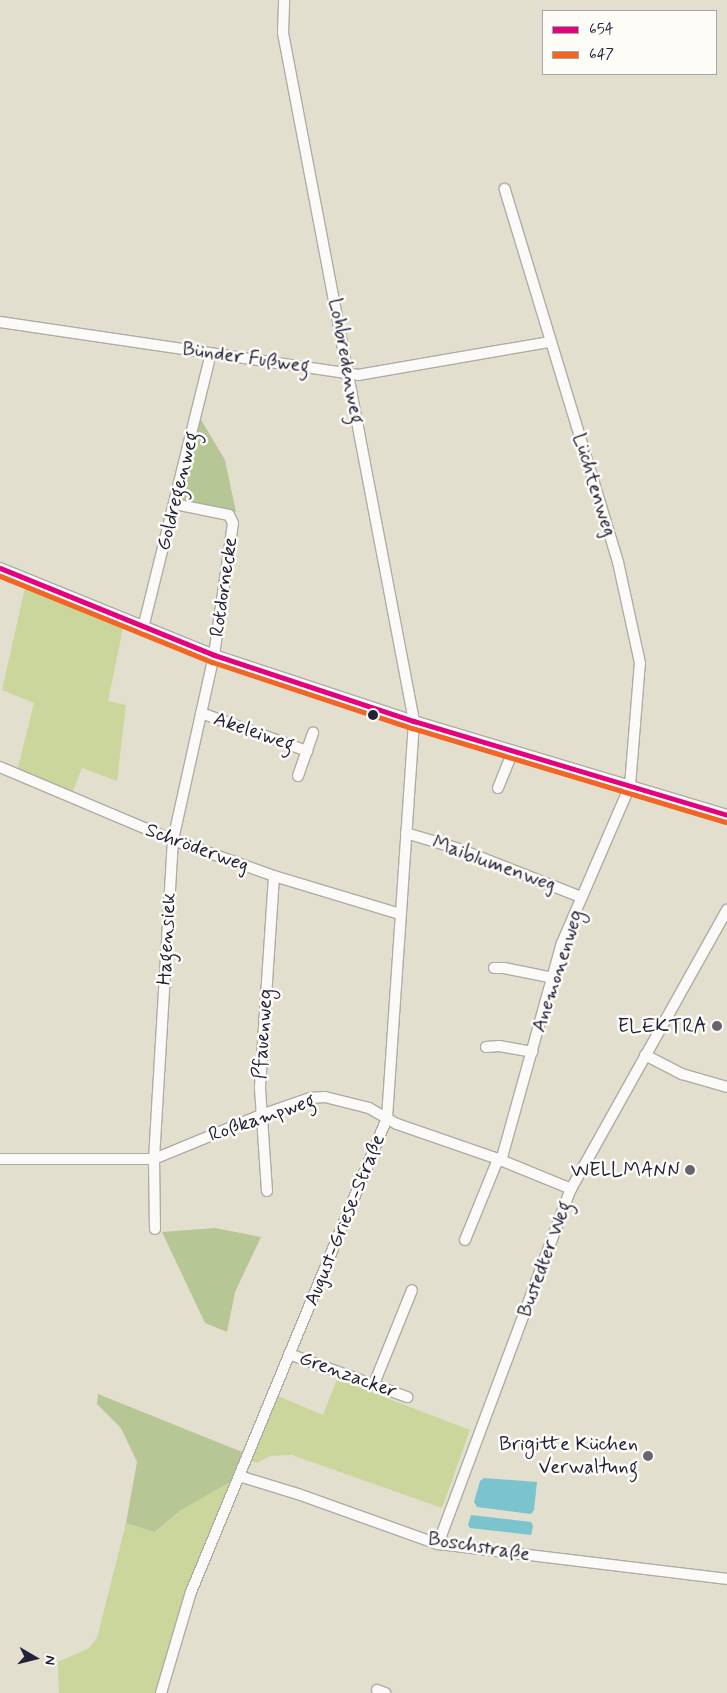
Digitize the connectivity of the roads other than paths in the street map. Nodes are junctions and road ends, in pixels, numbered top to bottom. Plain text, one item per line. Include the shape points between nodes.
1 (284, 0) edge
2 (505, 189) dead end
3 (0, 322) edge
4 (550, 342) junction
5 (211, 354) junction
6 (348, 373) junction
7 (175, 504) junction
8 (0, 568) edge
9 (143, 628) junction
10 (214, 655) junction
11 (201, 714) junction
12 (414, 721) junction
13 (313, 733) dead end
14 (306, 751) junction
15 (513, 751) junction
16 (0, 767) edge
17 (298, 776) dead end
18 (630, 786) junction
19 (498, 788) dead end
20 (727, 815) edge
21 (406, 833) junction
22 (173, 840) junction
23 (274, 876) junction
24 (581, 897) junction
25 (727, 910) edge
26 (400, 914) junction
27 (494, 968) dead end
28 (553, 978) junction
29 (486, 1047) dead end
30 (532, 1052) junction
31 (645, 1055) junction
32 (727, 1088) edge
33 (261, 1115) junction
34 (387, 1118) junction
35 (0, 1159) edge
36 (154, 1159) junction
37 (500, 1160) junction
38 (572, 1188) junction
39 (267, 1192) dead end
40 (155, 1228) dead end
41 (465, 1240) dead end
42 (412, 1290) dead end
43 (289, 1354) junction
44 (374, 1384) junction
45 (408, 1397) dead end
46 (239, 1476) junction
47 (438, 1544) junction
48 (727, 1579) edge
49 (161, 1693) edge

1 - 6 street, Lohbredenweg via 283,33
2 - 4 street, Lüchtenweg
3 - 5 street, Bünder Fußweg
4 - 6 street, Bünder Fußweg via 358,375
4 - 18 street, Lüchtenweg via 618,562 640,663
5 - 6 street, Bünder Fußweg
5 - 7 street, Goldregenweg
6 - 12 street, Lohbredenweg
7 - 9 street, Goldregenweg
7 - 10 street, Rotdornecke via 229,515 233,523
8 - 9 street
9 - 10 street
10 - 11 street, Hagensiek
10 - 12 street
11 - 14 street, Akeleiweg
11 - 22 street, Hagensiek
12 - 15 street
12 - 21 street, August-Griese-Straße
13 - 14 street
14 - 17 street
15 - 18 street
15 - 19 street
16 - 22 street, Schröderweg
18 - 20 street
18 - 24 street, Anemonenweg
21 - 24 street, Maiblumenweg via 459,849
21 - 26 street, August-Griese-Straße
22 - 23 street, Schröderweg
22 - 36 street, Hagensiek
23 - 26 street, Schröderweg
23 - 33 street, Pfauenweg via 260,1087
24 - 28 street, Anemonenweg via 562,943
25 - 31 street, Bustedter Weg
26 - 34 street, August-Griese-Straße
27 - 28 street
28 - 30 street, Anemonenweg
29 - 30 street
30 - 37 street, Anemonenweg
31 - 32 street via 682,1074
31 - 38 street, Bustedter Weg
33 - 34 street, Roßkampweg via 310,1098 325,1097 369,1108
33 - 36 street, Roßkampweg
33 - 39 street, Pfauenweg
34 - 37 street, Roßkampweg
34 - 43 street, August-Griese-Straße
35 - 36 street, Roßkampweg
36 - 40 street, Hagensiek
37 - 38 street, Roßkampweg
37 - 41 street, Anemonenweg
38 - 47 street, Bustedter Weg
42 - 44 street
43 - 44 street, Grenzacker
43 - 46 street, August-Griese-Straße
44 - 45 street, Grenzacker
46 - 47 street, Boschstraße
46 - 49 street, August-Griese-Straße via 191,1592
47 - 48 street, Boschstraße

